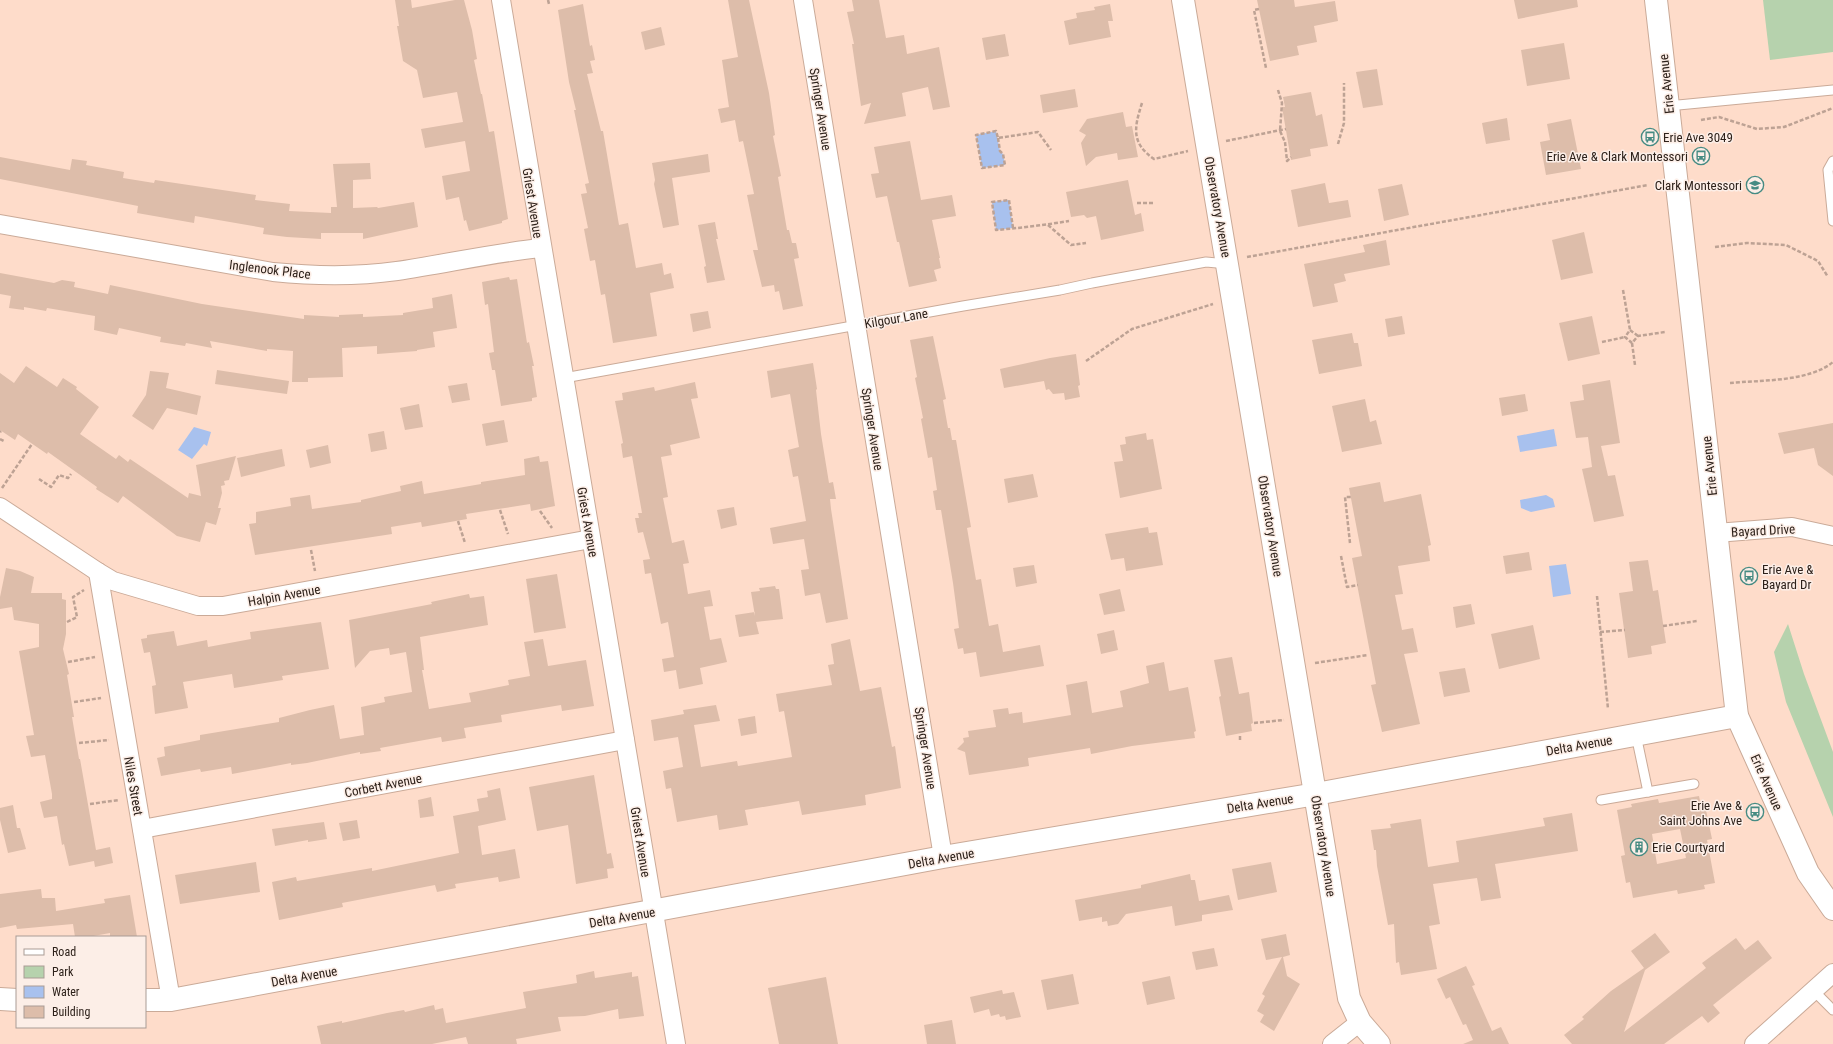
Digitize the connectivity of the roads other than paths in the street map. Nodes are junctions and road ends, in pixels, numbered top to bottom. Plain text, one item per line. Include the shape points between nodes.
1 (501, 0) edge
2 (803, 0) edge
3 (1183, 0) edge
4 (1656, 0) edge
5 (1833, 90) edge
6 (1668, 106) junction
7 (1833, 161) edge
8 (1833, 221) edge
9 (0, 224) edge
10 (541, 248) junction
11 (1237, 261) junction
12 (857, 325) junction
13 (564, 378) junction
14 (0, 507) edge
15 (1716, 533) junction
16 (1833, 536) edge
17 (591, 539) junction
18 (98, 572) junction
19 (1737, 716) junction
20 (1636, 735) junction
21 (625, 740) junction
22 (1694, 784) dead end
23 (1648, 792) junction
24 (1316, 794) junction
25 (1601, 800) dead end
26 (142, 829) junction
27 (943, 857) junction
28 (1833, 909) edge
29 (652, 912) junction
30 (1833, 973) edge
31 (1814, 991) junction
32 (0, 1000) edge
33 (16, 1000) edge
34 (146, 1000) edge
35 (171, 1000) junction
36 (1833, 1010) edge
37 (1360, 1022) junction
38 (676, 1044) edge
39 (1332, 1044) edge
40 (1379, 1044) edge
41 (1754, 1044) edge

1 - 10 street, Griest Avenue
2 - 12 street, Springer Avenue
3 - 11 street, Observatory Avenue via 1208,146
4 - 6 street, Erie Avenue
5 - 6 lane
6 - 15 street, Erie Avenue
7 - 8 lane via 1828,170
9 - 10 street, Inglenook Place via 273,272 314,276 396,271
10 - 13 street, Griest Avenue
11 - 12 lane, Kilgour Lane via 1206,262
11 - 24 street, Observatory Avenue via 1278,576
12 - 13 lane, Kilgour Lane
12 - 27 street, Springer Avenue
13 - 17 street, Griest Avenue
14 - 18 street, Halpin Avenue
15 - 16 street, Bayard Drive via 1792,527
15 - 19 street, Erie Avenue
17 - 18 street, Halpin Avenue via 223,606 198,606 114,581
17 - 21 street, Griest Avenue
18 - 26 street, Niles Street
19 - 20 street, Delta Avenue
19 - 28 street, Erie Avenue via 1808,873
20 - 23 lane
20 - 24 street, Delta Avenue
21 - 26 street, Corbett Avenue
21 - 29 street, Griest Avenue
22 - 23 lane
23 - 25 lane
24 - 27 street, Delta Avenue
24 - 37 street, Observatory Avenue via 1349,998
26 - 35 street, Niles Street
27 - 29 street, Delta Avenue
29 - 35 street, Delta Avenue
29 - 38 street, Griest Avenue
30 - 31 street
31 - 36 lane
31 - 41 street
32 - 33 street
34 - 35 street, Delta Avenue
37 - 39 street
37 - 40 street, Observatory Avenue

